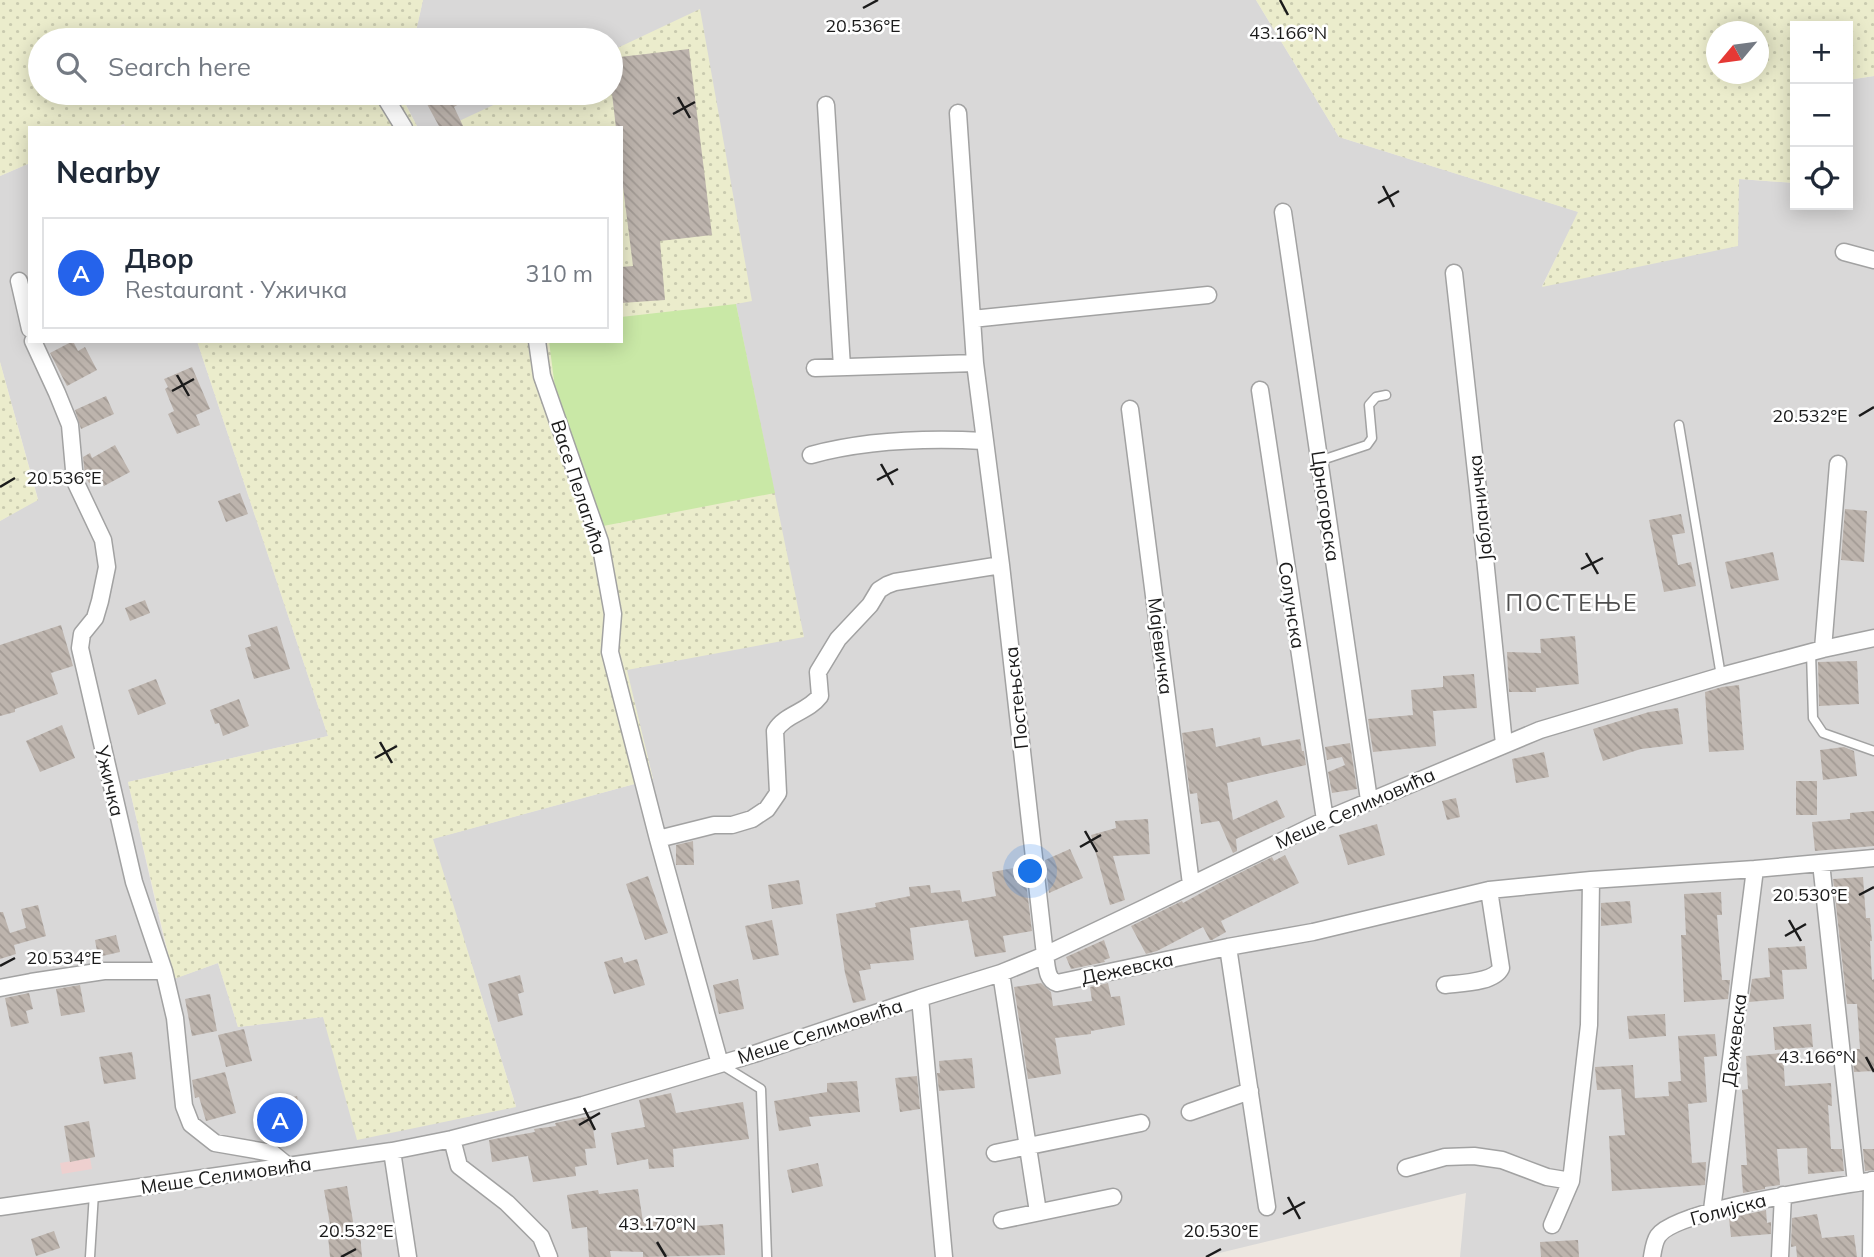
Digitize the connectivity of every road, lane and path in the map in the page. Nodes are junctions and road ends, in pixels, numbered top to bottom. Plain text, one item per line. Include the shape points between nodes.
1 (391, 105) edge
2 (826, 105) dead end
3 (958, 113) dead end
4 (403, 126) edge
5 (1283, 212) dead end
6 (1844, 252) dead end
7 (1874, 260) edge
8 (1454, 273) dead end
9 (19, 281) dead end
10 (1208, 295) dead end
11 (972, 319) junction
12 (28, 321) edge
13 (34, 343) edge
14 (537, 343) edge
15 (975, 363) junction
16 (842, 367) junction
17 (815, 368) dead end
18 (1260, 390) dead end
19 (1386, 395) dead end
20 (1130, 409) dead end
21 (1679, 425) dead end
22 (984, 441) junction
23 (811, 455) dead end
24 (1319, 461) junction
25 (1838, 464) dead end
26 (1001, 565) junction
27 (1874, 638) edge
28 (1817, 650) junction
29 (1721, 676) junction
30 (1504, 744) junction
31 (1874, 751) edge
32 (1369, 800) junction
33 (1325, 820) junction
34 (658, 839) junction
35 (1874, 858) edge
36 (1821, 863) junction
37 (1755, 869) junction
38 (1591, 880) junction
39 (1191, 884) junction
40 (1489, 890) junction
41 (1228, 947) junction
42 (1045, 955) junction
43 (164, 971) junction
44 (1001, 973) junction
45 (1445, 985) dead end
46 (0, 988) edge
47 (920, 998) junction
48 (720, 1064) junction
49 (1250, 1091) junction
50 (1191, 1112) dead end
51 (1141, 1123) dead end
52 (452, 1139) junction
53 (1028, 1147) junction
54 (392, 1151) junction
55 (995, 1153) dead end
56 (289, 1167) junction
57 (1406, 1168) dead end
58 (1873, 1180) edge
59 (1572, 1181) junction
60 (1856, 1183) junction
61 (94, 1193) junction
62 (1783, 1195) junction
63 (1114, 1197) dead end
64 (0, 1207) edge
65 (1268, 1207) dead end
66 (1712, 1210) junction
67 (1038, 1212) junction
68 (1002, 1220) dead end
69 (1552, 1225) dead end
70 (90, 1257) edge
71 (408, 1257) edge
72 (549, 1257) edge
73 (767, 1257) edge
74 (944, 1257) edge
75 (1652, 1257) edge
76 (1780, 1257) edge
77 (1871, 1257) edge

1 - 4 street
2 - 16 street
3 - 11 street, Постењска
5 - 24 street, Црногорска
6 - 7 street
8 - 30 street, Јабланичка
9 - 12 street
10 - 11 street
11 - 15 street, Постењска
13 - 43 street, Ужичка via 70,425 75,481 103,540 107,567 100,601 95,618 82,634 80,648 134,882
14 - 34 street, Васе Пелагића via 542,376 600,542 613,614 610,652
15 - 16 street
15 - 22 street, Постењска
16 - 17 street
18 - 33 street, Солунска
19 - 24 lane via 1376,397 1370,405 1372,438 1367,445
20 - 39 street, Мајевичка
21 - 29 lane
22 - 23 street via 914,440 839,447
22 - 26 street, Постењска
24 - 32 street, Црногорска
25 - 28 street
26 - 34 street via 895,582 879,590 838,639 818,672 820,696 814,704 779,723 775,731 778,793 767,809 732,825
26 - 42 street, Постењска
27 - 28 street, Меше Селимовића
28 - 29 street, Меше Селимовића
28 - 31 lane via 1813,718 1823,733
29 - 30 street, Меше Селимовића
30 - 32 street, Меше Селимовића
32 - 33 street, Меше Селимовића
33 - 39 street, Меше Селимовића
34 - 48 street, Васе Пелагића
35 - 36 street, Дежевска
36 - 37 street, Дежевска
36 - 60 street
37 - 38 street, Дежевска
37 - 66 street, Дежевска
38 - 40 street, Дежевска
38 - 59 street via 1589,1025
39 - 42 street, Меше Селимовића
40 - 41 street, Дежевска
40 - 45 street via 1501,968 1490,978
41 - 42 street, Дежевска via 1057,983 1049,978
41 - 49 street
42 - 44 street, Меше Селимовића
43 - 46 street via 104,971
43 - 56 street, Ужичка via 175,1018 184,1105 191,1124 215,1143 272,1153
44 - 47 street, Меше Селимовића
44 - 53 street
47 - 48 street, Меше Селимовића
47 - 74 street, Меше Селимовића
48 - 52 street, Меше Селимовића
48 - 73 lane, Меше Селимовића via 761,1089
49 - 50 street
49 - 65 street
51 - 53 street
52 - 54 street, Меше Селимовића
52 - 72 street via 459,1166 541,1237
53 - 55 street
53 - 67 street
54 - 56 street, Меше Селимовића
54 - 71 street
56 - 61 street, Меше Селимовића
57 - 59 street via 1445,1157 1474,1156
58 - 60 street, Голијска
58 - 77 street, Голијска
59 - 69 street
60 - 62 street, Голијска
61 - 64 street, Меше Селимовића
61 - 70 lane
62 - 66 street, Голијска
62 - 76 street, Голијска
63 - 67 street
66 - 75 street, Голијска via 1670,1226 1658,1236
67 - 68 street

